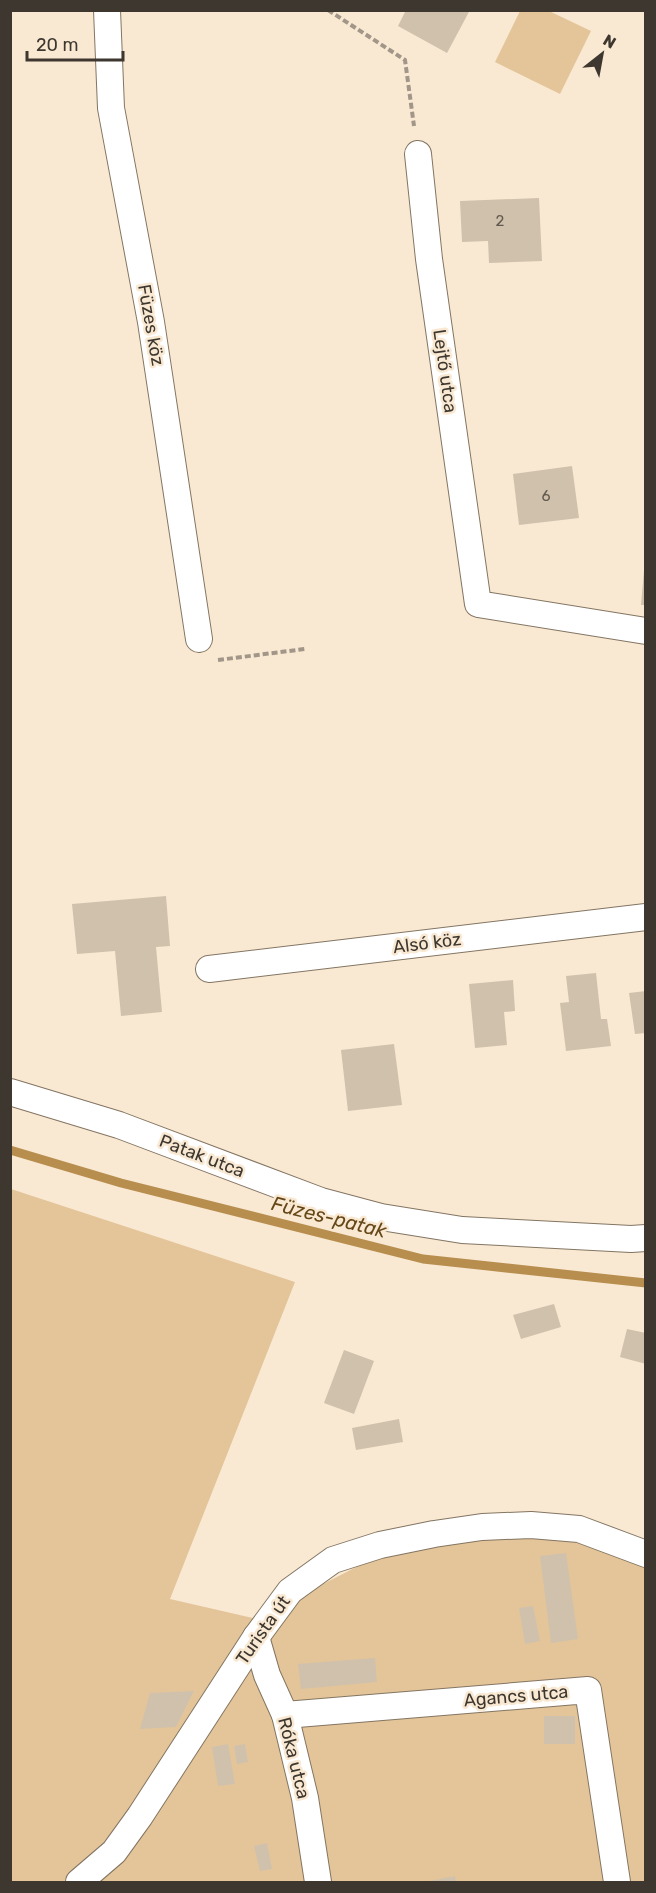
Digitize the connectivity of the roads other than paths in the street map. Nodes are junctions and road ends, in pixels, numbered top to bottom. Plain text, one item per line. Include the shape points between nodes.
1 (107, 10) edge
2 (418, 154) road end
3 (645, 631) edge
4 (199, 639) road end
5 (645, 917) edge
6 (209, 969) dead end
7 (10, 1092) edge
8 (645, 1238) edge
9 (645, 1554) edge
10 (256, 1637) junction
11 (285, 1715) junction
12 (79, 1882) edge
13 (318, 1882) edge
14 (617, 1882) edge

1 - 4 street, Füzes köz via 111,108 151,322
2 - 3 street, Lejtő utca via 478,604
5 - 6 street, Alsó köz
7 - 8 street, Patak utca via 119,1125 321,1201 381,1217 462,1230
9 - 10 street, Turista út via 579,1529 531,1525 482,1527 380,1545 333,1560 290,1591
10 - 11 street, Róka utca
10 - 12 street, Turista út via 114,1852
11 - 13 street, Róka utca via 306,1798
11 - 14 street, Agancs utca via 588,1690

